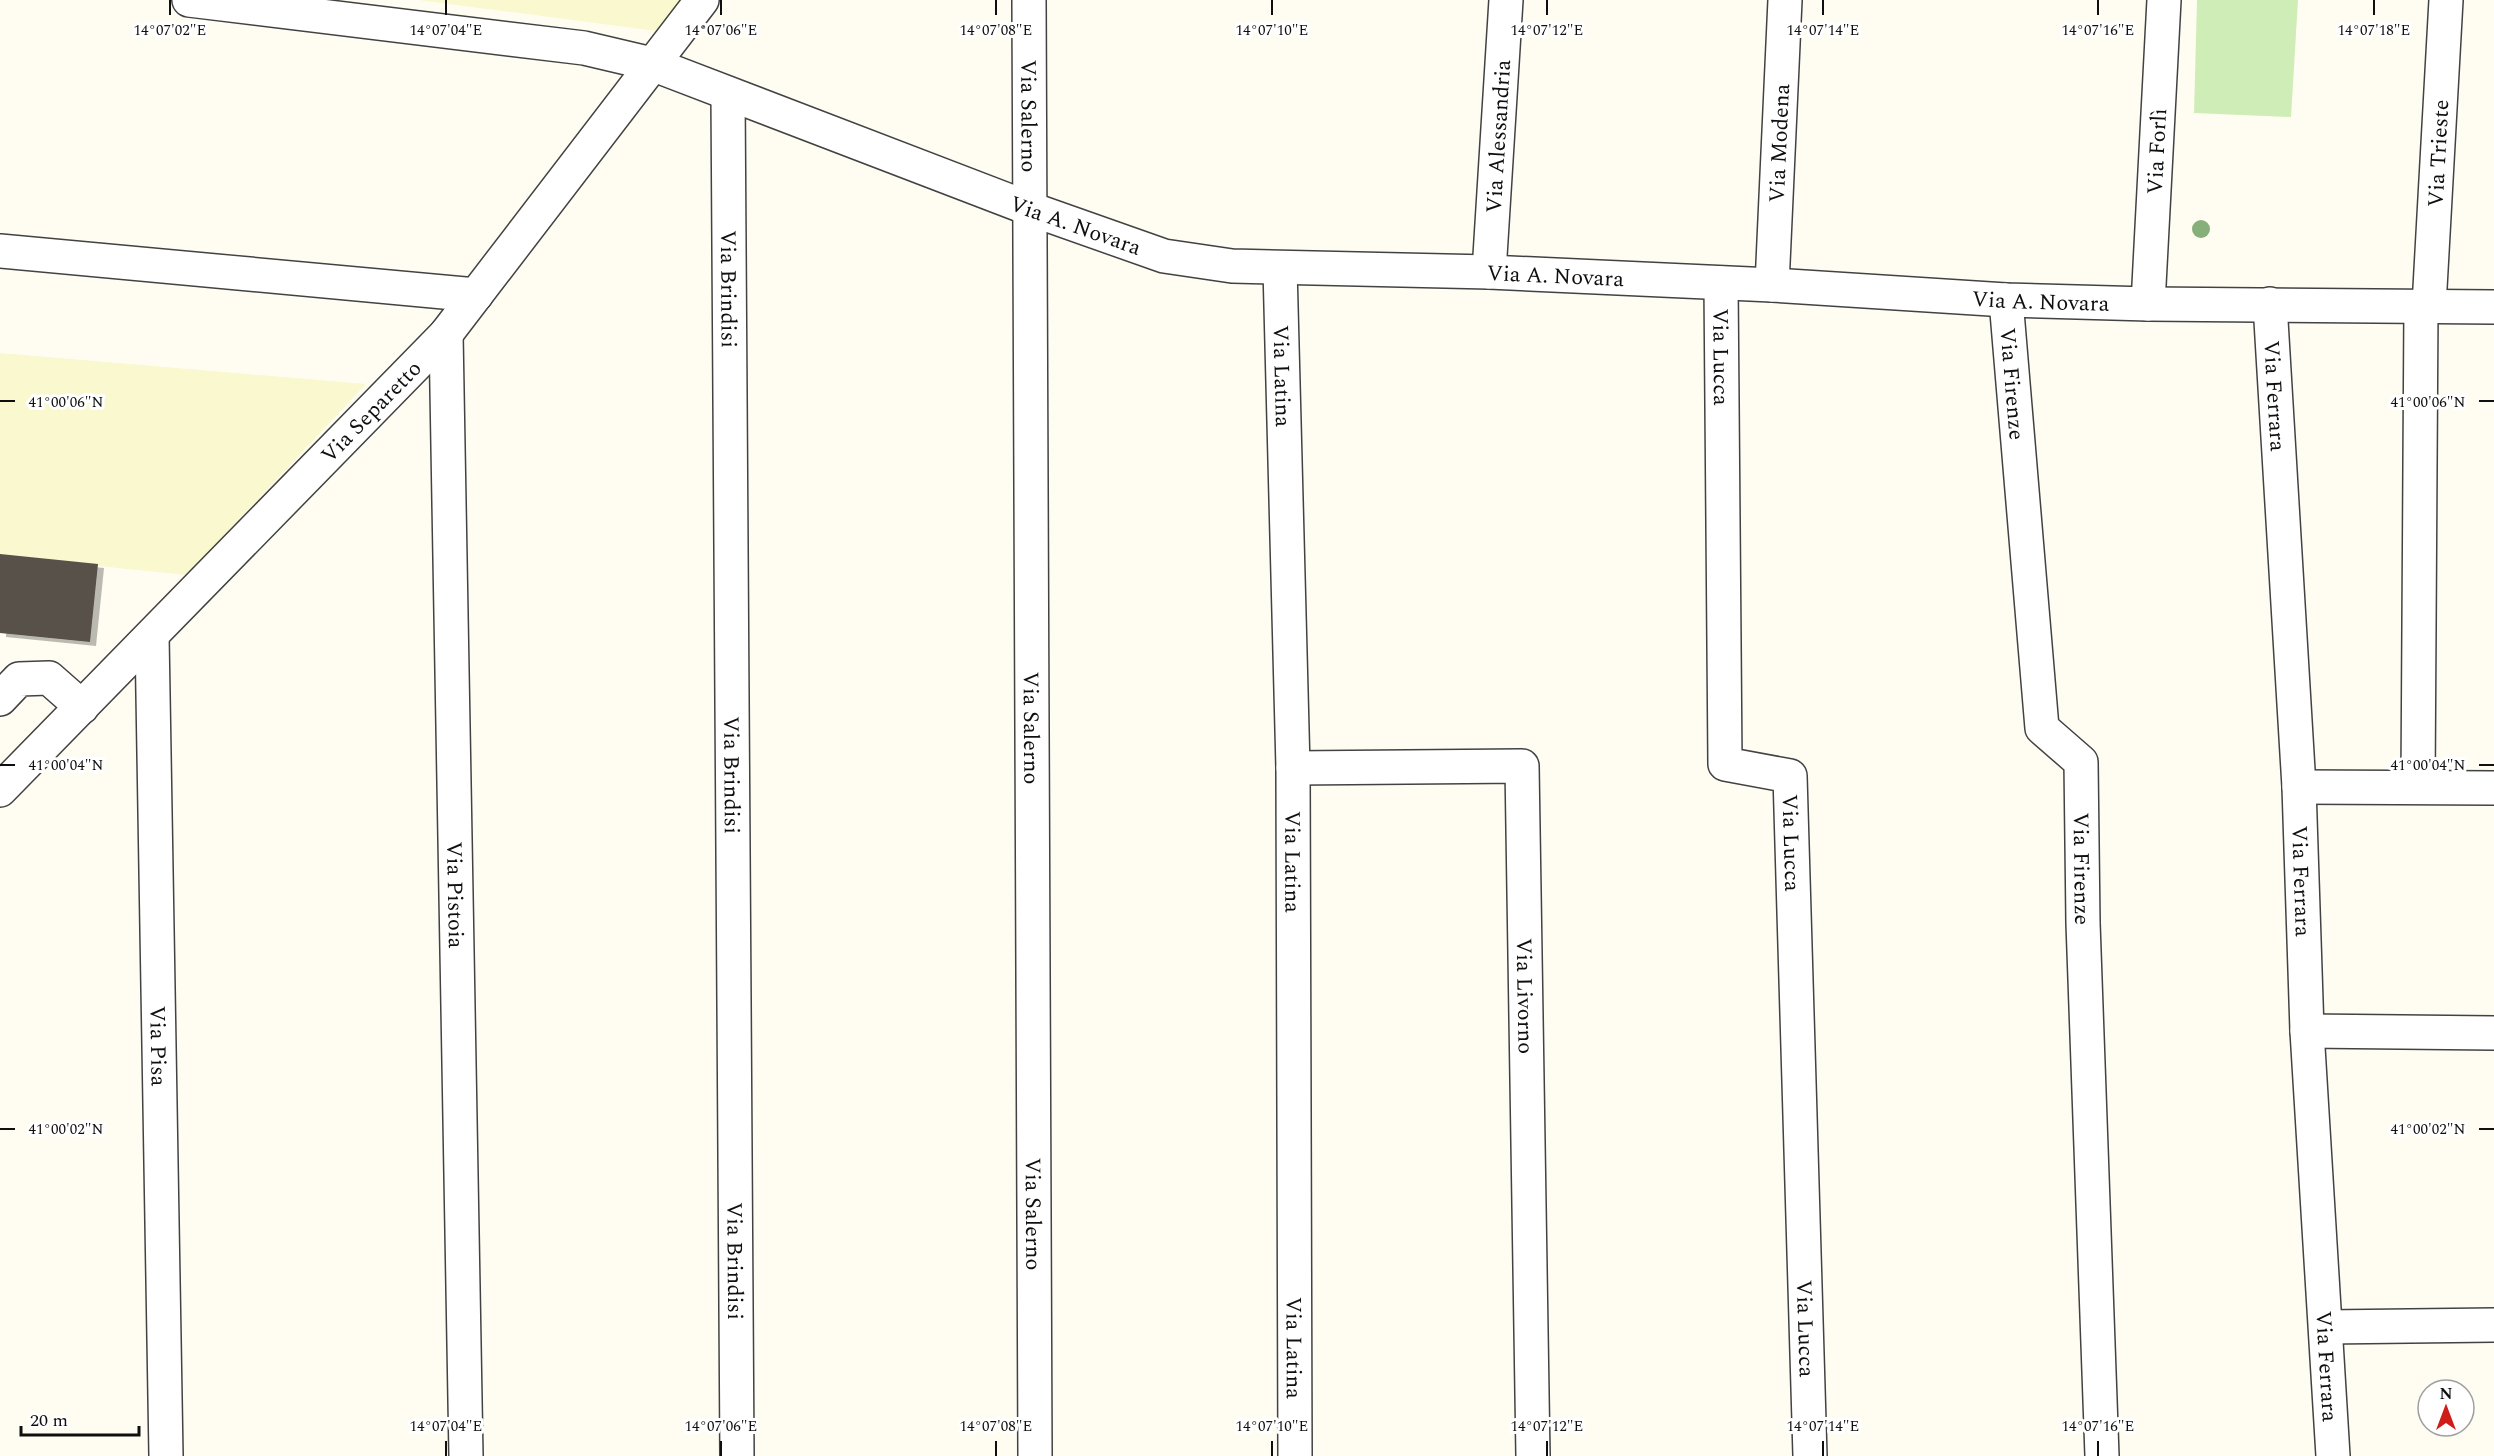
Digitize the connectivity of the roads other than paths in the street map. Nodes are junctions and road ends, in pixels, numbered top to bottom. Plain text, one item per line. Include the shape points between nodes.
1 (189, 0) edge
2 (702, 0) edge
3 (1029, 0) edge
4 (1506, 0) edge
5 (1785, 0) edge
6 (2164, 0) edge
7 (2446, 0) edge
8 (652, 64) junction
9 (728, 94) junction
10 (1028, 208) junction
11 (0, 251) edge
12 (1280, 268) junction
13 (1489, 272) junction
14 (1721, 284) junction
15 (1772, 285) junction
16 (476, 295) junction
17 (2006, 300) junction
18 (2148, 304) junction
19 (2270, 304) junction
20 (2425, 306) junction
21 (2494, 307) edge
22 (446, 334) junction
23 (152, 636) junction
24 (0, 699) edge
25 (82, 707) junction
26 (1293, 768) junction
27 (2299, 787) junction
28 (2418, 788) junction
29 (2494, 788) edge
30 (0, 790) edge
31 (2307, 1031) junction
32 (2494, 1033) edge
33 (2494, 1325) edge
34 (2326, 1327) junction
35 (166, 1456) edge
36 (466, 1456) edge
37 (737, 1456) edge
38 (1035, 1456) edge
39 (1295, 1456) edge
40 (1533, 1456) edge
41 (1810, 1456) edge
42 (2102, 1456) edge
43 (2333, 1456) edge

1 - 8 street, Via A. Novara via 584,48
2 - 8 street, Via Separetto
3 - 10 street, Via Salerno
4 - 13 street, Via Alessandria
5 - 15 street, Via Modena
6 - 18 street, Via Forlì
7 - 20 street, Via Trieste
8 - 9 street, Via A. Novara
8 - 16 street, Via Separetto
9 - 10 street, Via A. Novara
9 - 37 street, Via Brindisi
10 - 12 street, Via A. Novara via 1164,256
10 - 38 street, Via Salerno
11 - 16 street
12 - 13 street, Via A. Novara
12 - 26 street, Via Latina
13 - 14 street, Via A. Novara
14 - 15 street, Via A. Novara
14 - 41 street, Via Lucca via 1725,764 1790,776
15 - 17 street, Via A. Novara
16 - 22 street, Via Separetto
17 - 18 street, Via A. Novara
17 - 42 street, Via Firenze via 2042,728 2081,762
18 - 19 street, Via A. Novara
19 - 20 street, Via A. Novara
19 - 27 street, Via Ferrara
20 - 21 street, Via A. Novara
20 - 28 street, Via Trieste
22 - 23 street, Via Separetto
22 - 36 street, Via Pistoia
23 - 25 street, Via Separetto
23 - 35 street, Via Pisa
24 - 25 street via 19,680 49,678
25 - 30 street, Via Separetto
26 - 39 street, Via Latina
26 - 40 street, Via Livorno via 1522,766
27 - 28 street
27 - 31 street, Via Ferrara
28 - 29 street
31 - 32 street
31 - 34 street, Via Ferrara
33 - 34 street
34 - 43 street, Via Ferrara

